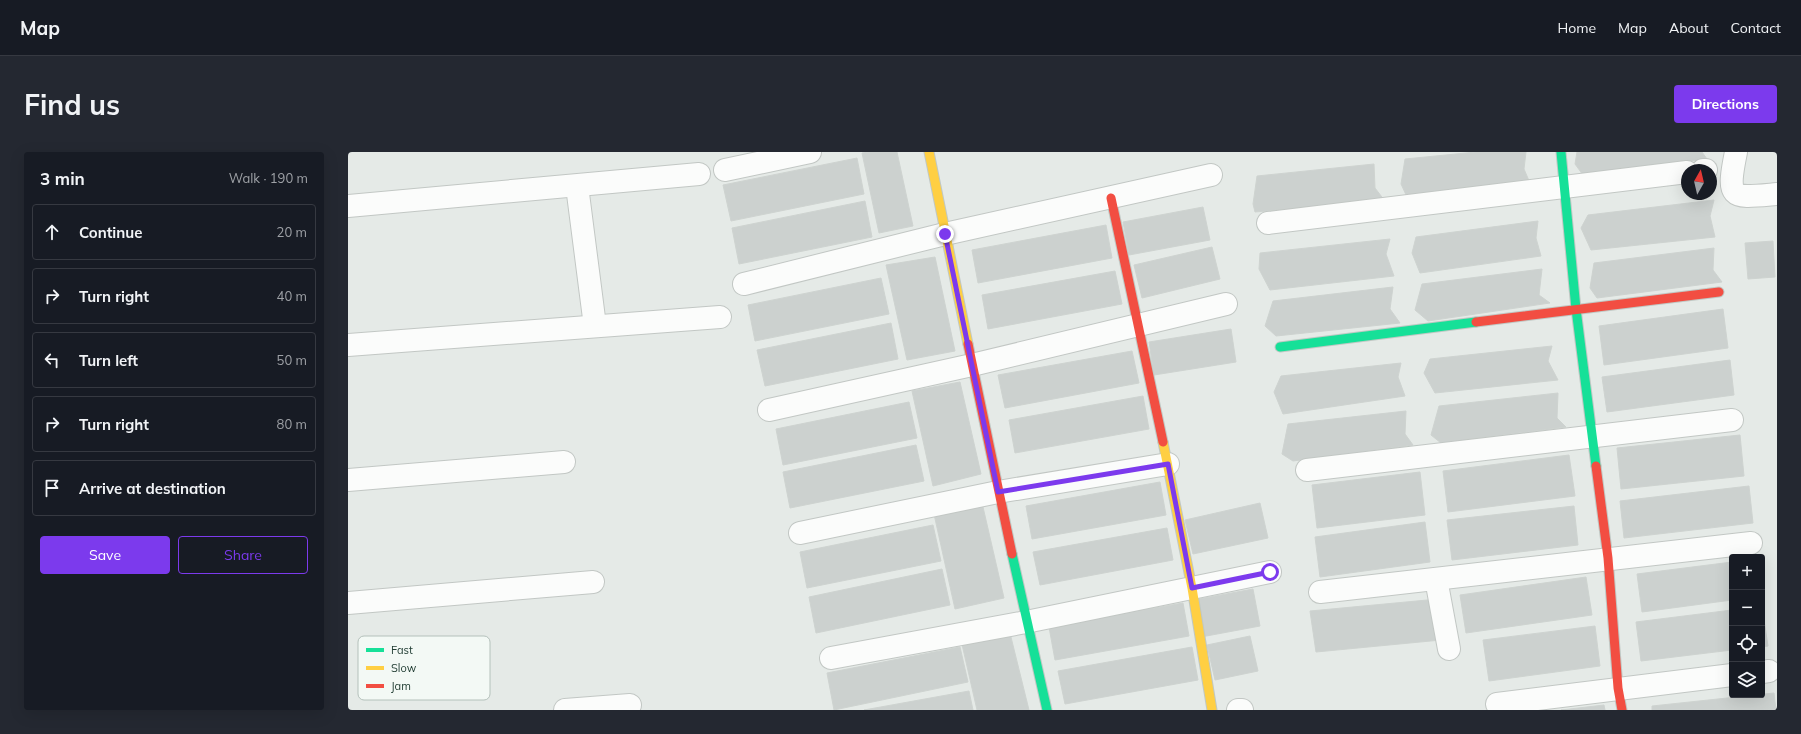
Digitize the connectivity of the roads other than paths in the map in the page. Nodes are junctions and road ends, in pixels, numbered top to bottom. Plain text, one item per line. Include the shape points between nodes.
1 (810, 152) edge
2 (929, 152) edge
3 (1561, 152) edge
4 (1736, 152) edge
5 (725, 170) dead end
6 (1681, 173) edge
7 (699, 174) dead end
8 (1211, 175) dead end
9 (577, 186) junction
10 (1565, 188) junction
11 (1777, 194) edge
12 (1111, 198) junction
13 (348, 206) edge
14 (1268, 223) dead end
15 (945, 234) junction
16 (744, 284) dead end
17 (1720, 292) dead end
18 (1226, 304) dead end
19 (1576, 309) junction
20 (720, 316) dead end
21 (1137, 325) junction
22 (595, 326) junction
23 (348, 345) edge
24 (1280, 347) dead end
25 (972, 365) junction
26 (769, 410) dead end
27 (1732, 420) dead end
28 (1593, 435) junction
29 (564, 462) dead end
30 (1168, 464) junction
31 (1307, 470) dead end
32 (348, 480) edge
33 (998, 492) junction
34 (800, 533) dead end
35 (1751, 543) dead end
36 (1608, 558) junction
37 (1270, 572) dead end
38 (1436, 579) junction
39 (594, 582) dead end
40 (1192, 588) junction
41 (1320, 592) dead end
42 (348, 603) edge
43 (1026, 622) junction
44 (1448, 649) dead end
45 (831, 658) dead end
46 (1729, 676) edge
47 (1618, 688) junction
48 (1497, 704) dead end
49 (630, 705) dead end
50 (565, 710) edge
51 (1047, 710) edge
52 (1212, 710) edge
53 (1238, 710) edge
54 (1242, 710) edge
55 (1622, 710) edge

1 - 5 street
2 - 15 street
3 - 10 street
4 - 11 street via 1731,186 1734,193 1742,197
6 - 10 street
7 - 9 street
8 - 12 street
9 - 13 street
9 - 22 street
10 - 14 street
10 - 19 street
12 - 15 street
12 - 21 street
15 - 16 street
15 - 25 street
17 - 19 street
18 - 21 street
19 - 24 street
19 - 28 street
20 - 22 street
21 - 25 street
21 - 30 street
22 - 23 street
25 - 26 street
25 - 33 street
27 - 28 street
28 - 31 street
28 - 36 street
29 - 32 street
30 - 33 street
30 - 40 street
33 - 34 street
33 - 43 street
35 - 36 street
36 - 38 street
36 - 47 street
37 - 40 street
38 - 41 street
38 - 44 street
39 - 42 street
40 - 43 street
40 - 52 street
43 - 45 street
43 - 51 street
46 - 47 street
47 - 48 street
47 - 55 street
49 - 50 street
53 - 54 street

